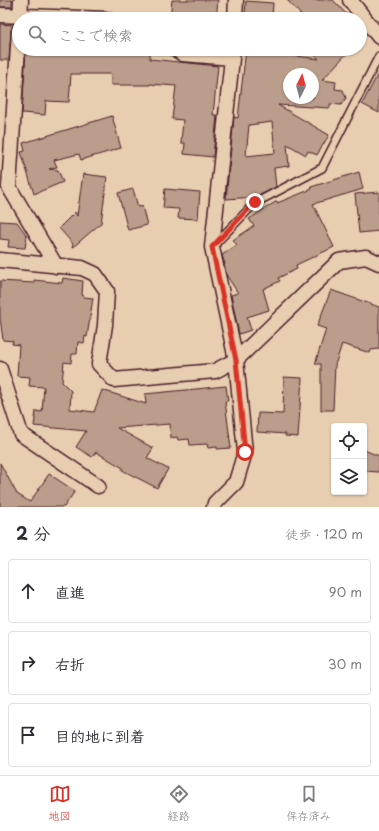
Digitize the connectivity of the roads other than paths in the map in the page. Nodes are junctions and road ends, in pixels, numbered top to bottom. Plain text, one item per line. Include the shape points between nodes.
1 (20, 0) edge
2 (236, 0) edge
3 (350, 0) edge
4 (20, 12) edge
5 (235, 12) edge
6 (359, 12) edge
7 (0, 15) edge
8 (12, 16) edge
9 (367, 22) edge
10 (379, 37) edge
11 (17, 56) edge
12 (233, 56) edge
13 (379, 56) edge
14 (212, 247) junction
15 (0, 260) edge
16 (379, 263) edge
17 (56, 266) junction
18 (236, 360) junction
19 (0, 368) edge
20 (98, 486) dead end
21 (214, 507) edge

1 - 4 street
2 - 5 street
3 - 6 street
7 - 8 street
9 - 10 street
11 - 17 street via 9,187
12 - 14 street
13 - 14 lane via 322,168 255,202
14 - 18 street
15 - 17 street
16 - 18 street via 366,257 339,261
17 - 18 street via 82,268 95,274 107,291 99,364 114,380 215,371
18 - 21 street via 245,452 236,482
19 - 20 street via 21,434

